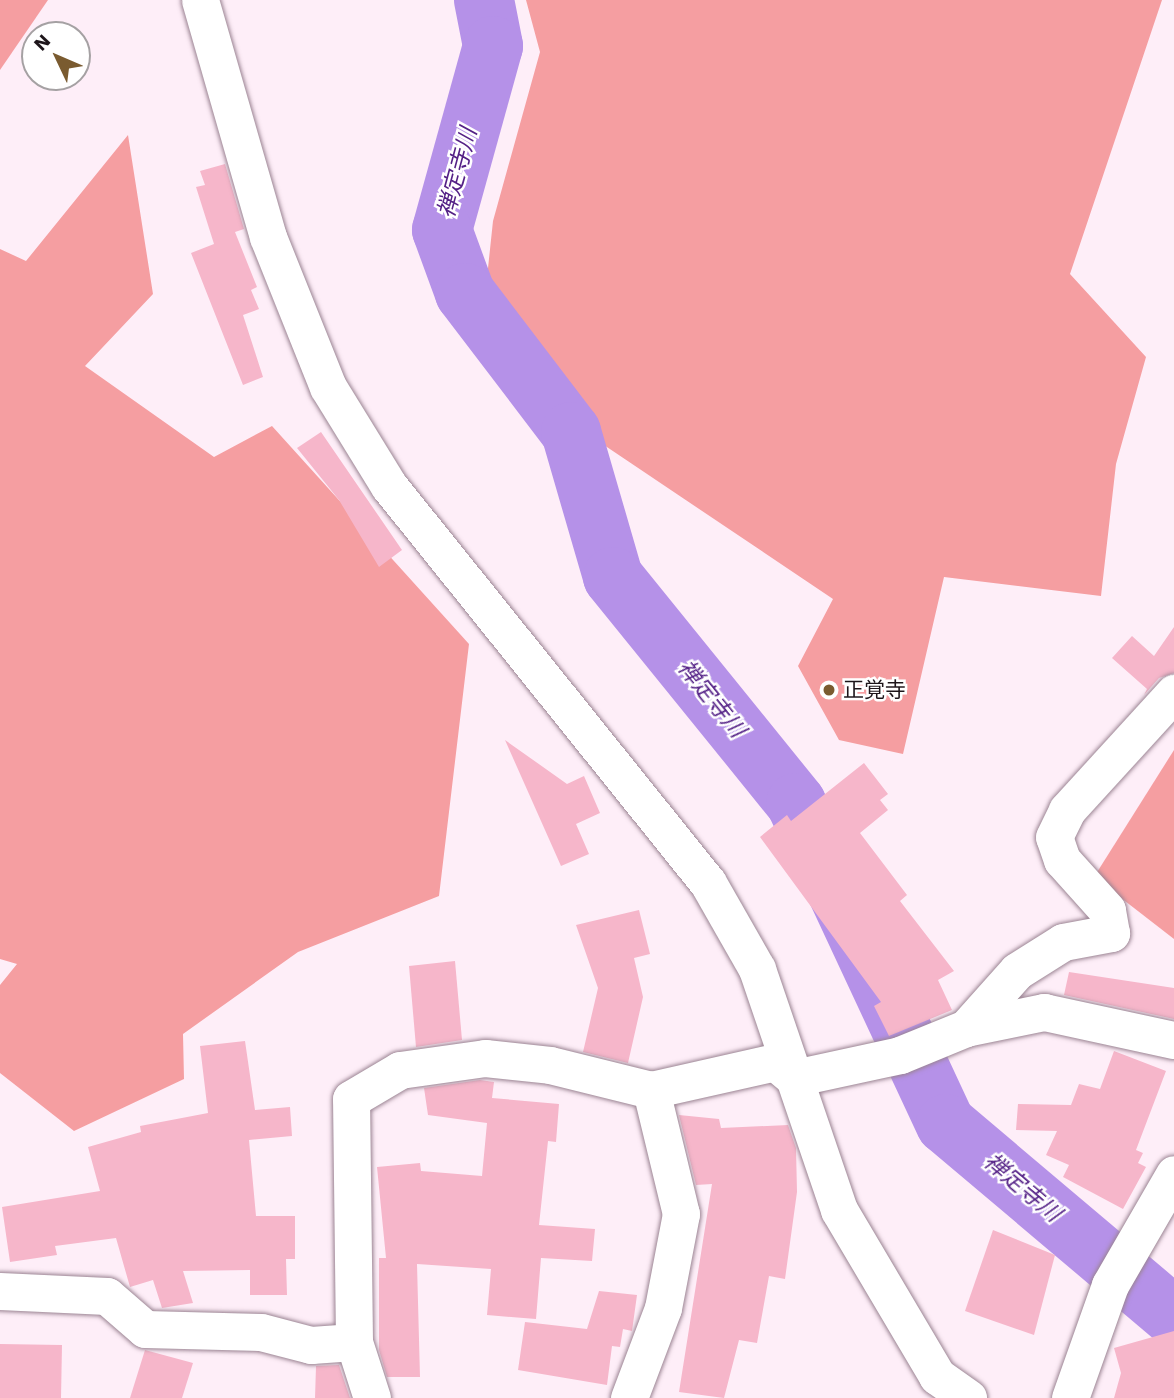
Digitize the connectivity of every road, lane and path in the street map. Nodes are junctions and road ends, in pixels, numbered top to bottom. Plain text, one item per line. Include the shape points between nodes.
1 (200, 0) edge
2 (1174, 693) edge
3 (967, 1028) junction
4 (1174, 1040) edge
5 (794, 1078) junction
6 (651, 1090) junction
7 (1174, 1174) edge
8 (0, 1292) edge
9 (354, 1342) junction
10 (372, 1398) edge
11 (629, 1398) edge
12 (968, 1398) edge
13 (1070, 1398) edge

1 - 5 street via 268,237 328,387 389,486 708,883 757,969
2 - 3 street via 1066,810 1054,837 1062,860 1107,910 1111,933 1063,942 1017,971
3 - 4 street via 1044,1012
3 - 5 street via 900,1055
5 - 6 street via 775,1062
5 - 12 street via 839,1210 937,1376
6 - 9 street via 550,1065 485,1058 400,1070 351,1098
6 - 11 street via 681,1214 663,1308
7 - 13 street via 1110,1285
8 - 9 street via 107,1296 145,1329 261,1332 311,1345
9 - 10 street

